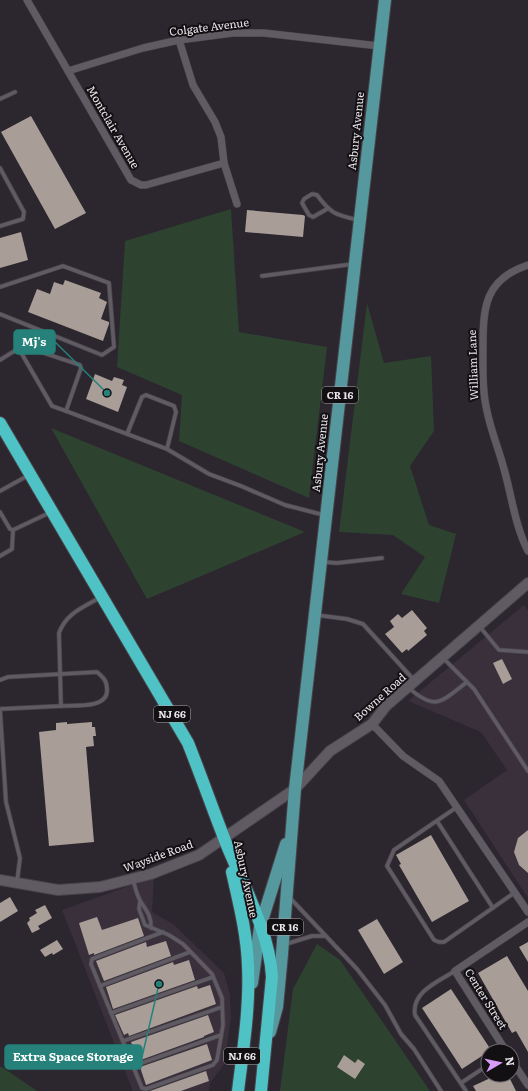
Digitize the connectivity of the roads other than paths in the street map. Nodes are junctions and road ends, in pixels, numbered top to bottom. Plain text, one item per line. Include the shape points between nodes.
1 (26, 0) edge
2 (385, 0) edge
3 (179, 40) junction
4 (379, 46) junction
5 (68, 71) junction
6 (15, 92) dead end
7 (0, 99) edge
8 (224, 163) junction
9 (0, 168) edge
10 (237, 204) dead end
11 (327, 209) junction
12 (359, 220) junction
13 (0, 226) edge
14 (354, 264) junction
15 (528, 265) edge
16 (262, 276) dead end
17 (0, 287) edge
18 (0, 314) edge
19 (18, 349) junction
20 (0, 360) edge
21 (66, 411) junction
22 (0, 423) edge
23 (126, 434) junction
24 (166, 449) junction
25 (30, 474) junction
26 (0, 491) edge
27 (52, 511) junction
28 (0, 512) edge
29 (326, 515) junction
30 (13, 530) junction
31 (528, 551) edge
32 (0, 556) edge
33 (382, 558) dead end
34 (321, 562) junction
35 (528, 583) edge
36 (102, 597) junction
37 (315, 614) junction
38 (479, 626) junction
39 (528, 652) edge
40 (443, 657) junction
41 (59, 674) junction
42 (0, 680) edge
43 (467, 682) junction
44 (412, 684) junction
45 (61, 706) junction
46 (0, 709) edge
47 (372, 724) junction
48 (528, 771) edge
49 (295, 789) junction
50 (457, 807) junction
51 (293, 814) junction
52 (437, 821) junction
53 (224, 838) junction
54 (133, 879) junction
55 (0, 880) edge
56 (17, 884) junction
57 (515, 893) junction
58 (288, 896) junction
59 (140, 901) junction
60 (493, 908) junction
61 (528, 912) edge
62 (528, 922) edge
63 (260, 927) junction
64 (151, 928) junction
65 (163, 932) junction
66 (324, 936) junction
67 (190, 952) junction
68 (282, 954) junction
69 (455, 971) junction
70 (213, 977) junction
71 (100, 986) junction
72 (222, 1007) junction
73 (111, 1013) junction
74 (246, 1021) junction
75 (221, 1035) junction
76 (266, 1038) junction
77 (123, 1041) junction
78 (501, 1043) edge
79 (133, 1066) junction
80 (480, 1071) edge
81 (520, 1073) edge
82 (461, 1083) junction
83 (528, 1085) edge
84 (238, 1091) edge
85 (261, 1091) edge
86 (441, 1091) edge
87 (466, 1091) edge

1 - 5 street, Montclair Avenue
2 - 4 main road, Asbury Avenue / CR 16
3 - 4 street, Colgate Avenue via 254,33
3 - 5 street, Colgate Avenue
3 - 8 street via 193,85 217,126 223,144
4 - 12 main road, Asbury Avenue / CR 16
5 - 8 street, Montclair Avenue via 135,183 146,185
6 - 7 lane
8 - 10 street
9 - 13 lane via 24,212 23,219
11 - 11 lane via 317,195 312,194 302,203 309,216 313,217
11 - 12 lane via 337,216
12 - 14 main road, Asbury Avenue / CR 16
14 - 16 lane
14 - 29 main road, Asbury Avenue / CR 16
15 - 31 street, William Lane via 504,276 492,289 484,308 483,383 487,411 517,525
17 - 18 lane via 62,266 109,283 114,347 102,355
19 - 20 lane
19 - 21 lane via 52,406
19 - 21 lane via 26,347 80,365 82,368
21 - 23 lane
22 - 25 highway, NJ 66
23 - 24 lane
23 - 24 lane via 142,397 146,395 174,406 176,412
24 - 29 lane via 209,474 285,505
25 - 26 lane
25 - 27 highway, NJ 66
27 - 30 lane
27 - 36 highway, NJ 66
28 - 30 lane
29 - 34 main road, Asbury Avenue / CR 16
30 - 32 lane via 12,549
33 - 34 lane via 337,563
34 - 37 main road, Asbury Avenue / CR 16
35 - 38 street, Bowne Road
36 - 41 lane via 73,613 62,625 58,640
36 - 53 highway, NJ 66 via 188,743
37 - 44 lane via 363,624
37 - 49 main road, Asbury Avenue / CR 16
38 - 39 lane via 499,650
38 - 40 street, Bowne Road
40 - 43 lane
40 - 44 street, Bowne Road
41 - 42 lane via 8,677
41 - 45 lane
41 - 45 lane via 97,672 107,683 107,694 103,701 97,704
43 - 44 lane via 442,701 430,703 420,698
43 - 48 lane
44 - 47 street, Bowne Road via 386,706
45 - 46 lane
46 - 56 lane via 6,802 20,858
47 - 49 street, Bowne Road via 330,751
47 - 50 street via 403,756 439,781
49 - 51 main road, Asbury Avenue / CR 16
49 - 53 street, Bowne Road
50 - 52 lane
50 - 57 street
51 - 58 main road, Asbury Avenue / CR 16
51 - 63 main road, Asbury Avenue / CR 16
52 - 60 lane
52 - 60 lane via 394,850 387,866 434,940 444,942
53 - 54 street, Wayside Road via 199,855
53 - 63 highway, Asbury Avenue / NJ 66
53 - 74 highway, Asbury Avenue / NJ 66 via 247,950
54 - 56 street, Wayside Road via 68,890
54 - 59 lane
55 - 56 street, Wayside Road
57 - 60 lane
57 - 61 street
58 - 66 lane
58 - 68 main road, Asbury Avenue / CR 16
59 - 64 lane via 146,907 152,922
59 - 64 lane via 139,909 145,925
62 - 69 street, Center Street
63 - 74 main road, Asbury Avenue / CR 16
63 - 76 highway, Asbury Avenue / NJ 66 via 271,961 272,976
64 - 65 lane
65 - 67 lane via 183,944
65 - 71 lane via 92,959 91,964
66 - 68 lane via 312,936 286,944
66 - 86 lane via 356,969 384,1005
67 - 70 lane
67 - 71 lane
68 - 76 main road, Asbury Avenue / CR 16 via 276,1007 272,1027
69 - 78 street, Center Street
69 - 82 lane via 426,989 416,999 414,1008 415,1015
70 - 72 lane via 222,998
70 - 73 lane
71 - 73 lane
72 - 75 lane
72 - 77 lane
73 - 77 lane
74 - 84 highway, Asbury Avenue / NJ 66
75 - 79 lane
75 - 79 lane via 217,1060 213,1065 146,1090 142,1088
76 - 85 highway, Asbury Avenue / NJ 66
77 - 79 lane
80 - 82 lane
81 - 83 street
82 - 87 lane

